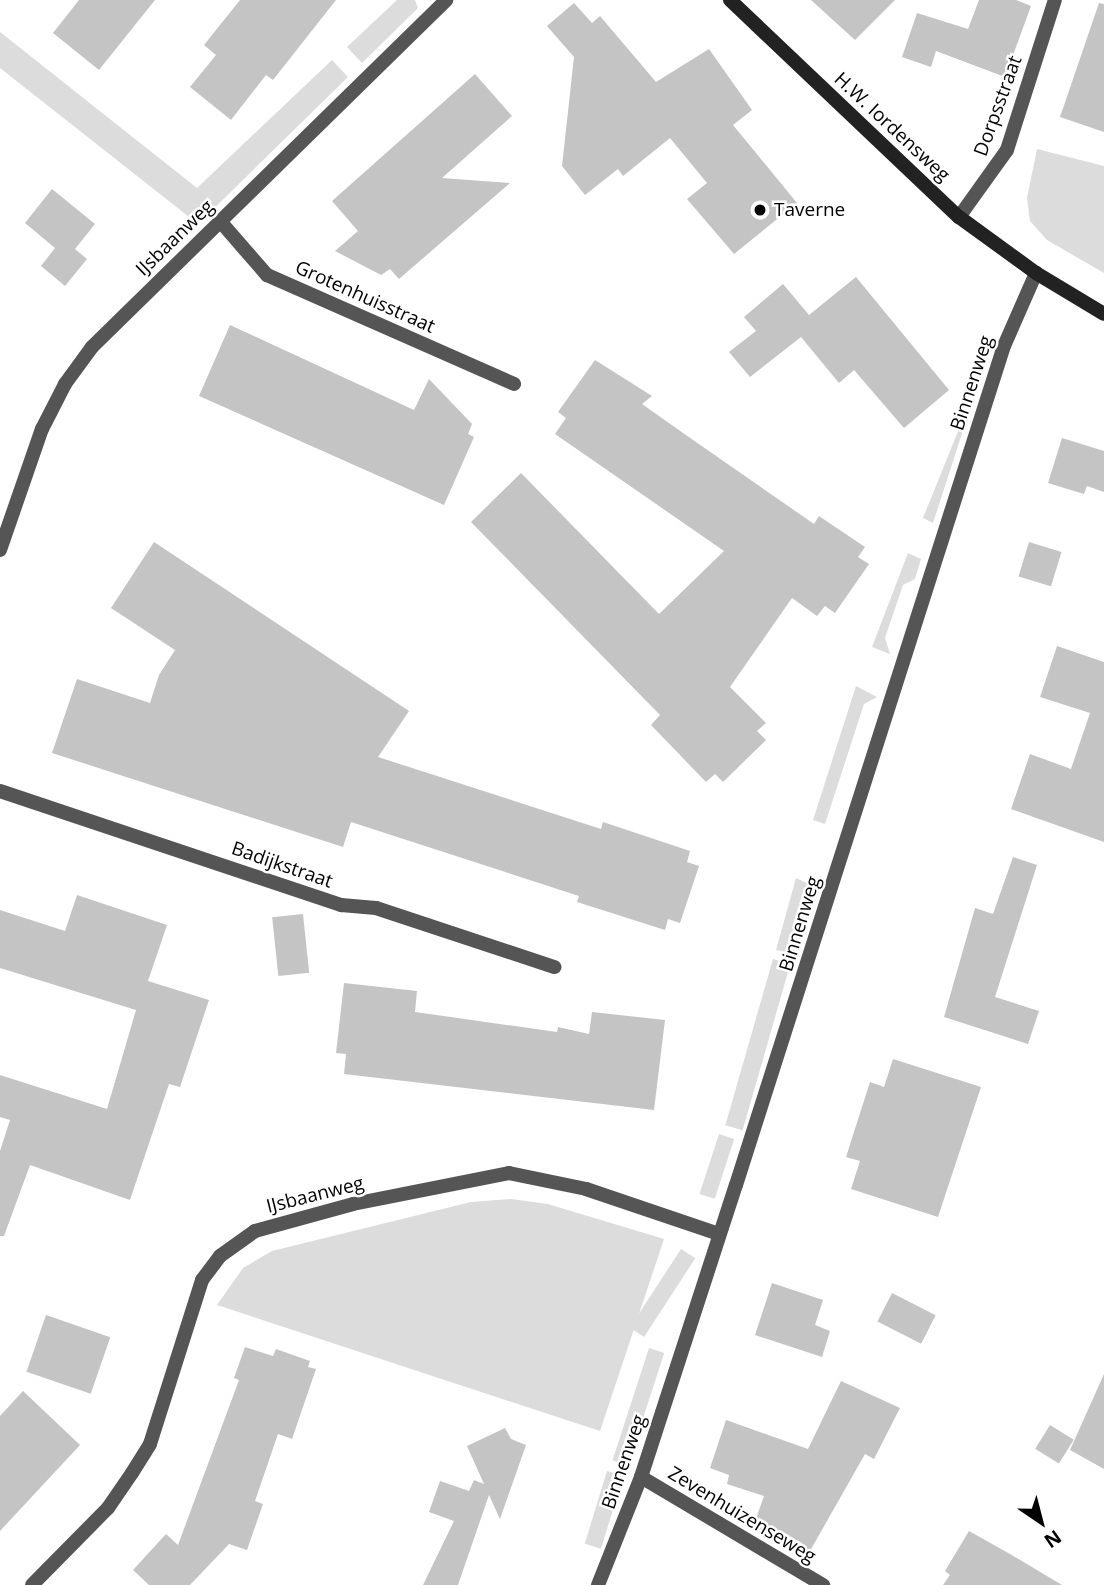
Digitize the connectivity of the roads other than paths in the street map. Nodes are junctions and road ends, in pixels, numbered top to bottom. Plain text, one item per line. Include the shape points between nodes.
1 (446, 0) edge
2 (730, 0) edge
3 (1055, 0) edge
4 (959, 217) junction
5 (220, 221) junction
6 (1035, 273) junction
7 (1104, 314) edge
8 (514, 384) dead end
9 (0, 550) edge
10 (0, 791) edge
11 (554, 967) dead end
12 (719, 1234) junction
13 (641, 1477) junction
14 (32, 1585) edge
15 (598, 1585) edge
16 (823, 1585) edge

1 - 5 street, IJsbaanweg
2 - 4 main road, H.W. Iordensweg
3 - 4 street, Dorpsstraat via 1007,150
4 - 6 main road, H.W. Iordensweg
5 - 8 street, Grotenhuisstraat via 267,275
5 - 9 street, IJsbaanweg via 92,347 65,384 42,429
6 - 7 main road, H.W. Iordensweg
6 - 12 street, Binnenweg via 1004,346
10 - 11 street, Badijkstraat via 341,905 376,908
12 - 13 street, Binnenweg
12 - 14 street, IJsbaanweg via 586,1189 509,1172 353,1204 256,1231 220,1256 202,1280 150,1444 132,1473 108,1508
13 - 15 street, Binnenweg
13 - 16 street, Zevenhuizenseweg

